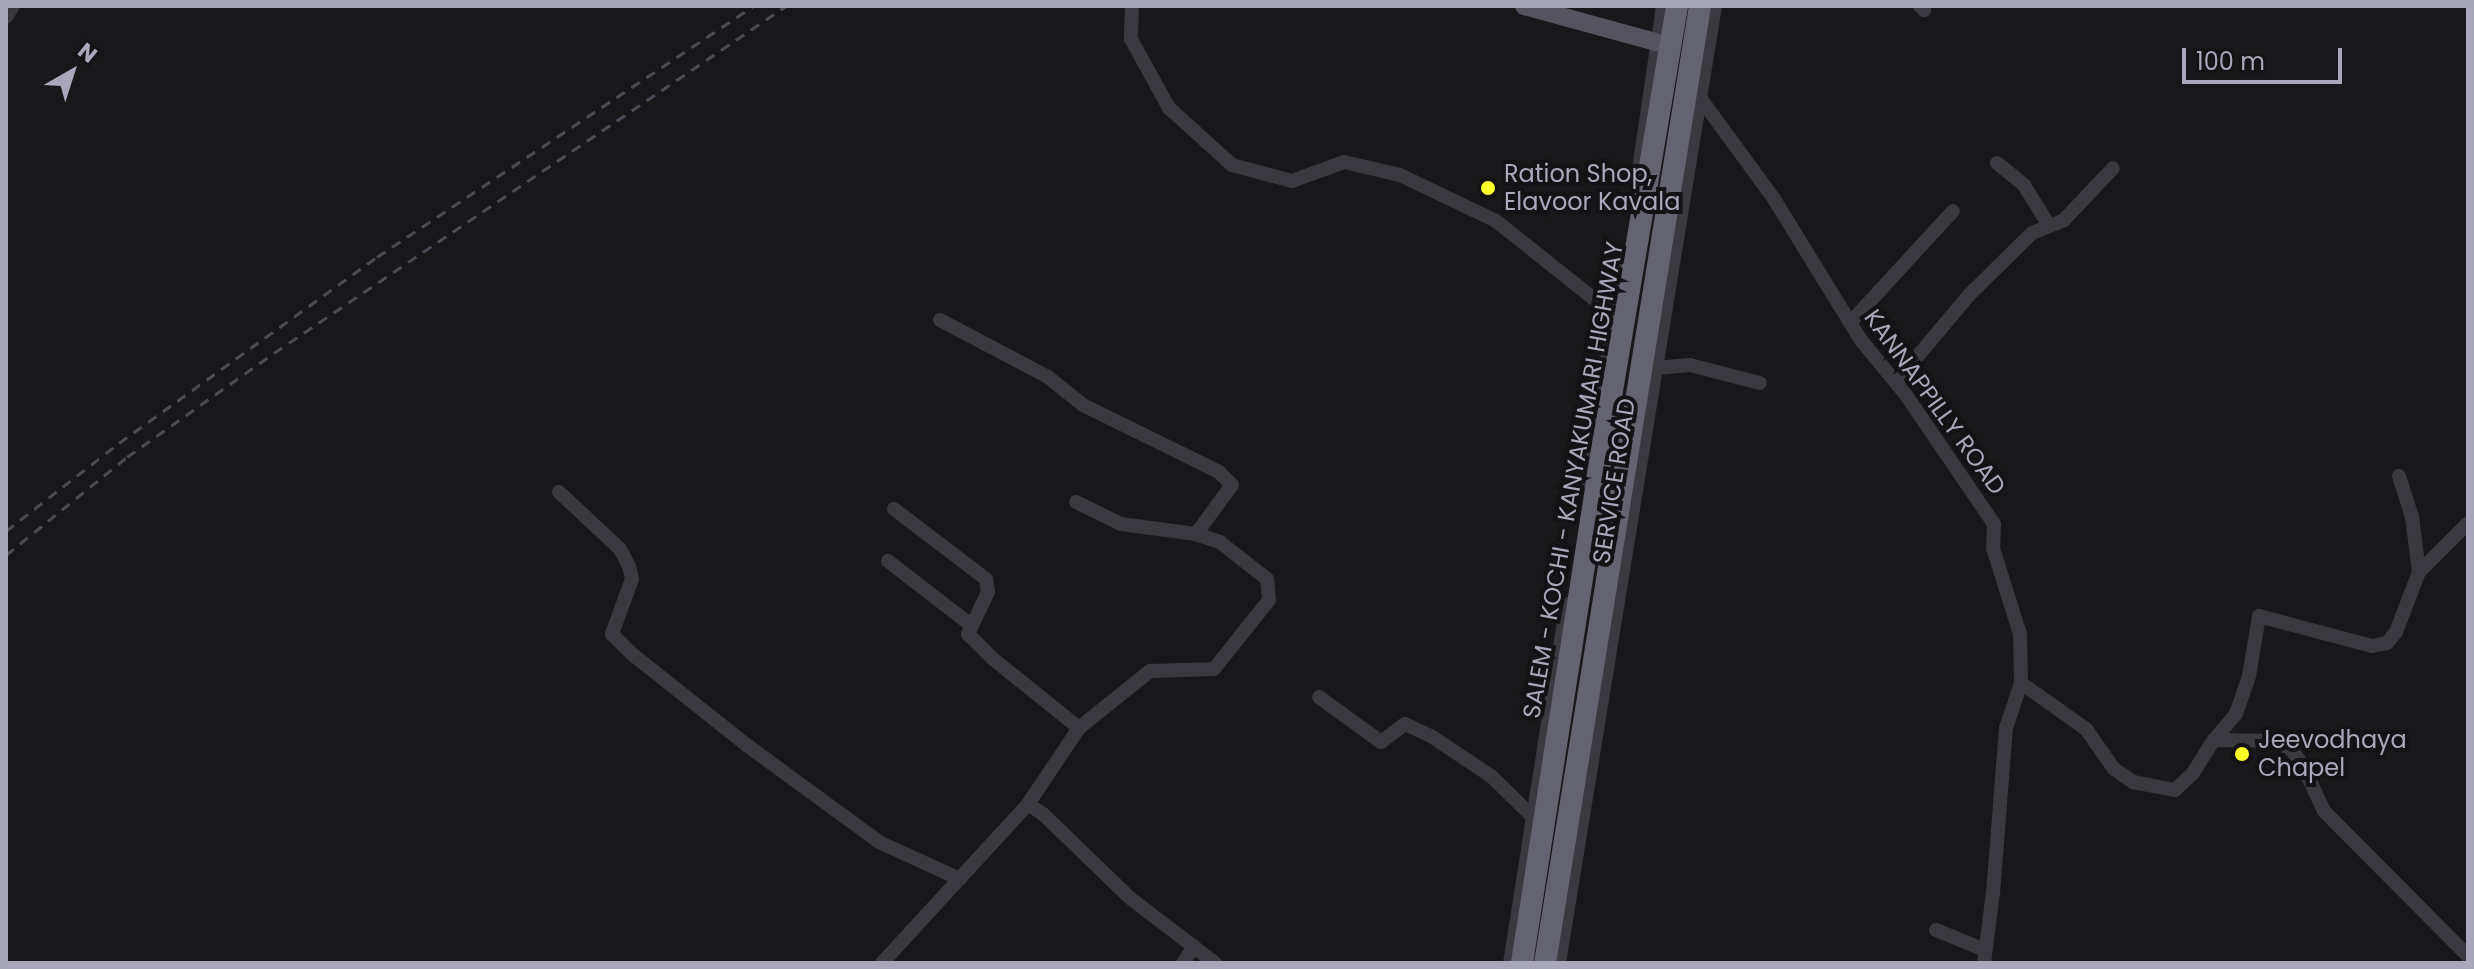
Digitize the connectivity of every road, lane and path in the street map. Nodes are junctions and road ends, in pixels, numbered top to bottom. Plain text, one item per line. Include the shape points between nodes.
1 (13, 6) edge
2 (1132, 6) edge
3 (1524, 6) edge
4 (1663, 6) edge
5 (1677, 6) edge
6 (1700, 6) edge
7 (1715, 6) edge
8 (6, 17) edge
9 (1664, 45) junction
10 (1692, 87) junction
11 (1997, 163) dead end
12 (2113, 168) dead end
13 (1953, 211) dead end
14 (2048, 224) junction
15 (1613, 314) junction
16 (940, 320) dead end
17 (1850, 323) junction
18 (1655, 368) junction
19 (1896, 382) junction
20 (1760, 383) dead end
21 (2399, 476) dead end
22 (559, 492) dead end
23 (1076, 502) dead end
24 (894, 509) dead end
25 (2468, 523) edge
26 (1196, 534) junction
27 (888, 561) dead end
28 (2419, 572) junction
29 (972, 626) junction
30 (2021, 683) junction
31 (1319, 697) dead end
32 (1079, 728) junction
33 (2214, 740) junction
34 (1028, 804) junction
35 (1532, 816) junction
36 (960, 879) junction
37 (1936, 930) dead end
38 (1194, 946) junction
39 (2468, 956) edge
40 (1984, 957) edge
41 (882, 963) edge
42 (1183, 963) edge
43 (1215, 963) edge
44 (1510, 963) edge
45 (1522, 963) edge
46 (1545, 963) edge
47 (1559, 963) edge

1 - 8 street
2 - 15 street via 1131,39 1169,108 1232,165 1292,181 1344,162 1400,175 1496,221
3 - 9 main road
4 - 9 street
5 - 9 highway, SALEM - KOCHI - KANYAKUMARI HIGHWAY
6 - 10 highway, SALEM - KOCHI - KANYAKUMARI HIGHWAY
7 - 10 street, SERVICE ROAD
9 - 15 street
9 - 45 highway, SALEM - KOCHI - KANYAKUMARI HIGHWAY
10 - 17 street, KANNAPPILLY ROAD via 1774,199
10 - 18 street, SERVICE ROAD
10 - 46 highway, SALEM - KOCHI - KANYAKUMARI HIGHWAY
11 - 14 street via 2024,185
12 - 14 street via 2064,220
13 - 17 street
14 - 19 street via 2032,233 1969,295
15 - 35 street
16 - 26 street via 1048,377 1083,405 1219,472 1232,485
17 - 19 street, KANNAPPILLY ROAD
18 - 20 street via 1690,365
18 - 47 street, SERVICE ROAD
19 - 30 street, KANNAPPILLY ROAD via 1994,524 1993,548 2020,634
21 - 28 street via 2412,517
22 - 36 street via 620,549 629,566 632,579 612,634 632,654 879,842
23 - 26 street via 1121,524
24 - 29 street via 986,579 988,592
25 - 28 street
26 - 32 street via 1220,542 1267,579 1269,600 1214,669 1150,671
27 - 29 street
28 - 33 street via 2387,643 2372,646 2259,616 2236,714
29 - 32 street via 968,634 992,658
30 - 33 street via 2086,729 2114,769 2133,782 2175,790
30 - 40 street, KANNAPPILLY ROAD via 2006,728
31 - 35 street via 1381,742 1405,724 1431,736 1491,776
32 - 34 street
33 - 39 street via 2271,741 2297,755 2324,811
34 - 36 street
34 - 38 street via 1130,898
35 - 44 street
36 - 41 street
37 - 40 street
38 - 42 street
38 - 43 street

